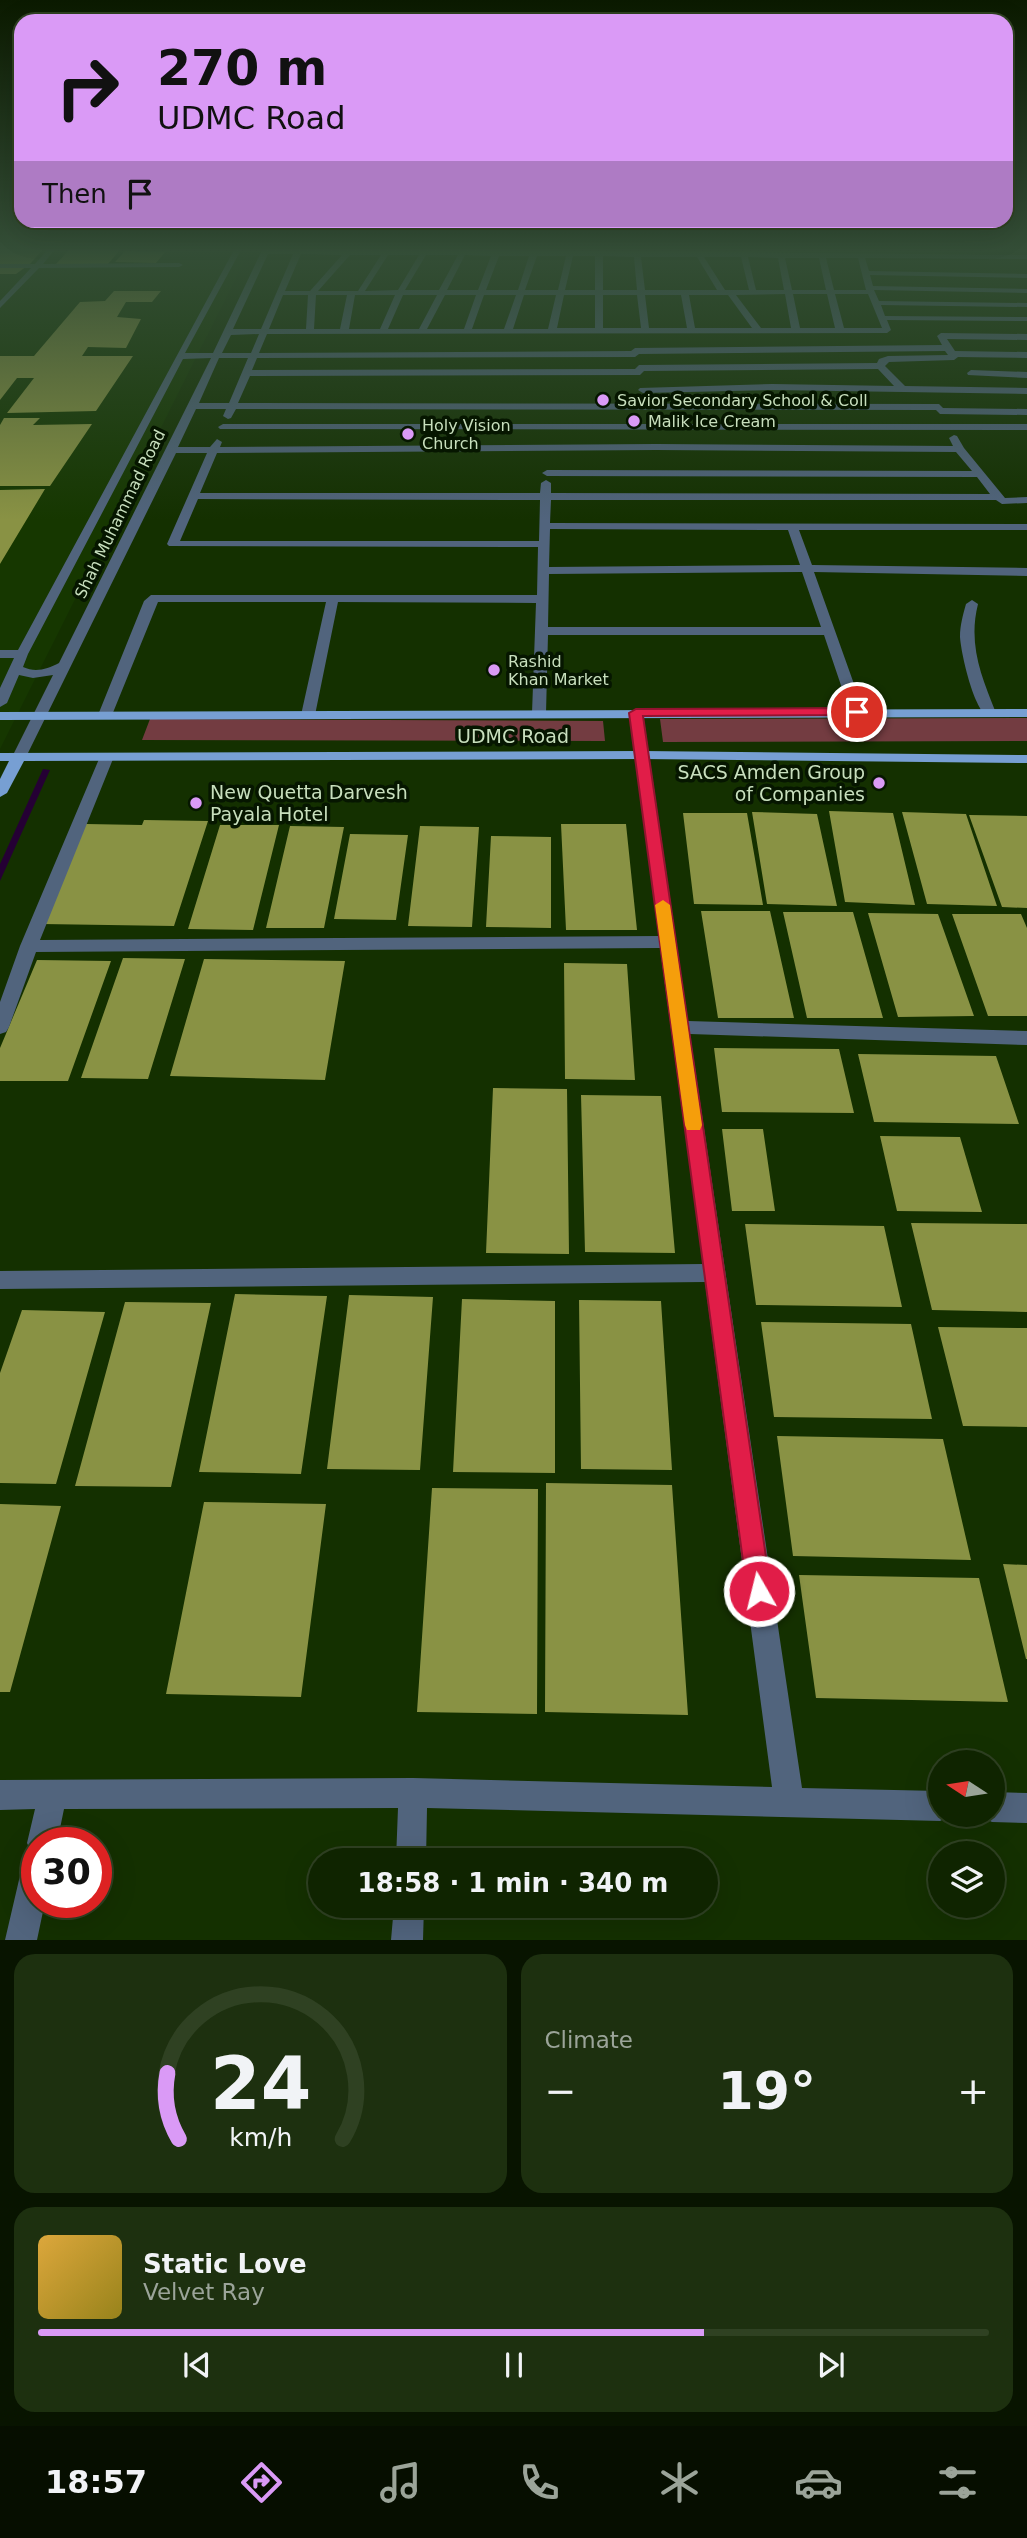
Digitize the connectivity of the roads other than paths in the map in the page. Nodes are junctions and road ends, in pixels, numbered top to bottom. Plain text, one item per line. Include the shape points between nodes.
1 (191, 339) edge
2 (225, 339) edge
3 (261, 339) edge
4 (632, 339) edge
5 (943, 339) edge
6 (950, 351) junction
7 (635, 352) junction
8 (216, 355) junction
9 (254, 355) junction
10 (1027, 355) edge
11 (180, 356) junction
12 (880, 366) junction
13 (639, 370) junction
14 (246, 373) junction
15 (971, 373) dead end
16 (1027, 374) edge
17 (902, 389) junction
18 (643, 390) junction
19 (930, 390) junction
20 (1027, 391) edge
21 (647, 405) junction
22 (192, 406) junction
23 (232, 406) junction
24 (939, 409) junction
25 (1027, 412) edge
26 (651, 426) junction
27 (948, 426) junction
28 (223, 427) junction
29 (1027, 427) edge
30 (656, 447) junction
31 (548, 448) junction
32 (959, 449) junction
33 (172, 450) junction
34 (213, 450) junction
35 (547, 473) junction
36 (979, 474) junction
37 (546, 495) junction
38 (194, 496) junction
39 (998, 497) junction
40 (1027, 500) edge
41 (792, 525) junction
42 (545, 526) junction
43 (1027, 527) edge
44 (545, 544) junction
45 (807, 568) junction
46 (543, 571) junction
47 (1027, 572) edge
48 (333, 598) junction
49 (543, 599) junction
50 (972, 604) dead end
51 (542, 631) junction
52 (829, 631) junction
53 (0, 654) edge
54 (18, 661) junction
55 (65, 665) junction
56 (0, 703) edge
57 (857, 712) junction
58 (539, 713) junction
59 (636, 713) junction
60 (989, 713) junction
61 (1027, 713) edge
62 (41, 715) junction
63 (105, 715) junction
64 (309, 715) junction
65 (0, 716) edge
66 (642, 755) junction
67 (0, 757) edge
68 (19, 757) junction
69 (106, 759) junction
70 (1027, 759) edge
71 (2, 784) edge
72 (668, 942) junction
73 (29, 946) junction
74 (0, 1027) edge
75 (680, 1027) junction
76 (1027, 1038) edge
77 (715, 1273) junction
78 (0, 1280) edge
79 (413, 1794) junction
80 (0, 1795) edge
81 (53, 1795) junction
82 (789, 1802) junction
83 (928, 1806) edge
84 (1005, 1807) edge
85 (1027, 1808) edge
86 (46, 1827) edge
87 (411, 1848) edge
88 (26, 1918) edge
89 (408, 1918) edge
90 (21, 1940) edge
91 (407, 1940) edge

1 - 11 street, Shah Muhammad Road
2 - 8 street, Shah Muhammad Road
3 - 9 street
4 - 7 street
5 - 6 street
6 - 7 street
6 - 10 street
6 - 12 street via 952,358 888,359
7 - 9 street
7 - 13 street
8 - 9 street
8 - 11 street
8 - 22 street, Shah Muhammad Road
9 - 14 street
11 - 54 street, Shah Muhammad Road
12 - 13 street
12 - 17 street
13 - 14 street
13 - 18 street
14 - 23 street
15 - 16 street
17 - 18 street
17 - 19 street
18 - 21 street
19 - 20 street
19 - 24 street
21 - 23 street
21 - 24 street
21 - 26 street
22 - 23 street
22 - 33 street, Shah Muhammad Road
23 - 28 street
24 - 25 street
24 - 27 street
26 - 27 street
26 - 28 street
26 - 30 street
27 - 29 street
27 - 32 street
28 - 34 street
30 - 31 street
30 - 32 street
31 - 34 street
31 - 35 street
32 - 36 street
33 - 34 street
33 - 55 street, Shah Muhammad Road
34 - 38 street
35 - 36 street
35 - 37 street
36 - 39 street
37 - 38 street
37 - 39 street
37 - 42 street
38 - 44 street via 173,544
39 - 40 street via 1002,502
41 - 42 street
41 - 43 street
41 - 45 street
42 - 44 street
44 - 46 street
45 - 46 street
45 - 47 street
45 - 52 street
46 - 49 street
48 - 49 street
48 - 63 street via 152,599
48 - 64 street
49 - 51 street
50 - 60 street via 965,640
51 - 52 street
51 - 58 street
52 - 57 street
53 - 54 street
54 - 55 street via 24,673 42,674
54 - 56 street, Shah Muhammad Road
55 - 62 street, Shah Muhammad Road
57 - 59 main road, UDMC Road
57 - 60 main road, UDMC Road
58 - 59 main road, UDMC Road
58 - 64 main road, UDMC Road
59 - 66 street
60 - 61 main road, UDMC Road
62 - 63 main road, UDMC Road
62 - 65 main road, UDMC Road
62 - 68 street, Shah Muhammad Road
63 - 64 main road, UDMC Road
66 - 69 main road, UDMC Road
66 - 70 main road, UDMC Road
66 - 72 street
67 - 68 main road, UDMC Road
68 - 69 main road, UDMC Road
68 - 71 main road, Shah Muhammad Road
69 - 73 street
72 - 73 street
72 - 75 street
73 - 74 street
75 - 76 street
75 - 77 street
77 - 78 street
77 - 82 street
79 - 81 street
79 - 82 street
79 - 87 street
80 - 81 street
81 - 86 street
82 - 83 street
84 - 85 street
88 - 90 street
89 - 91 street

